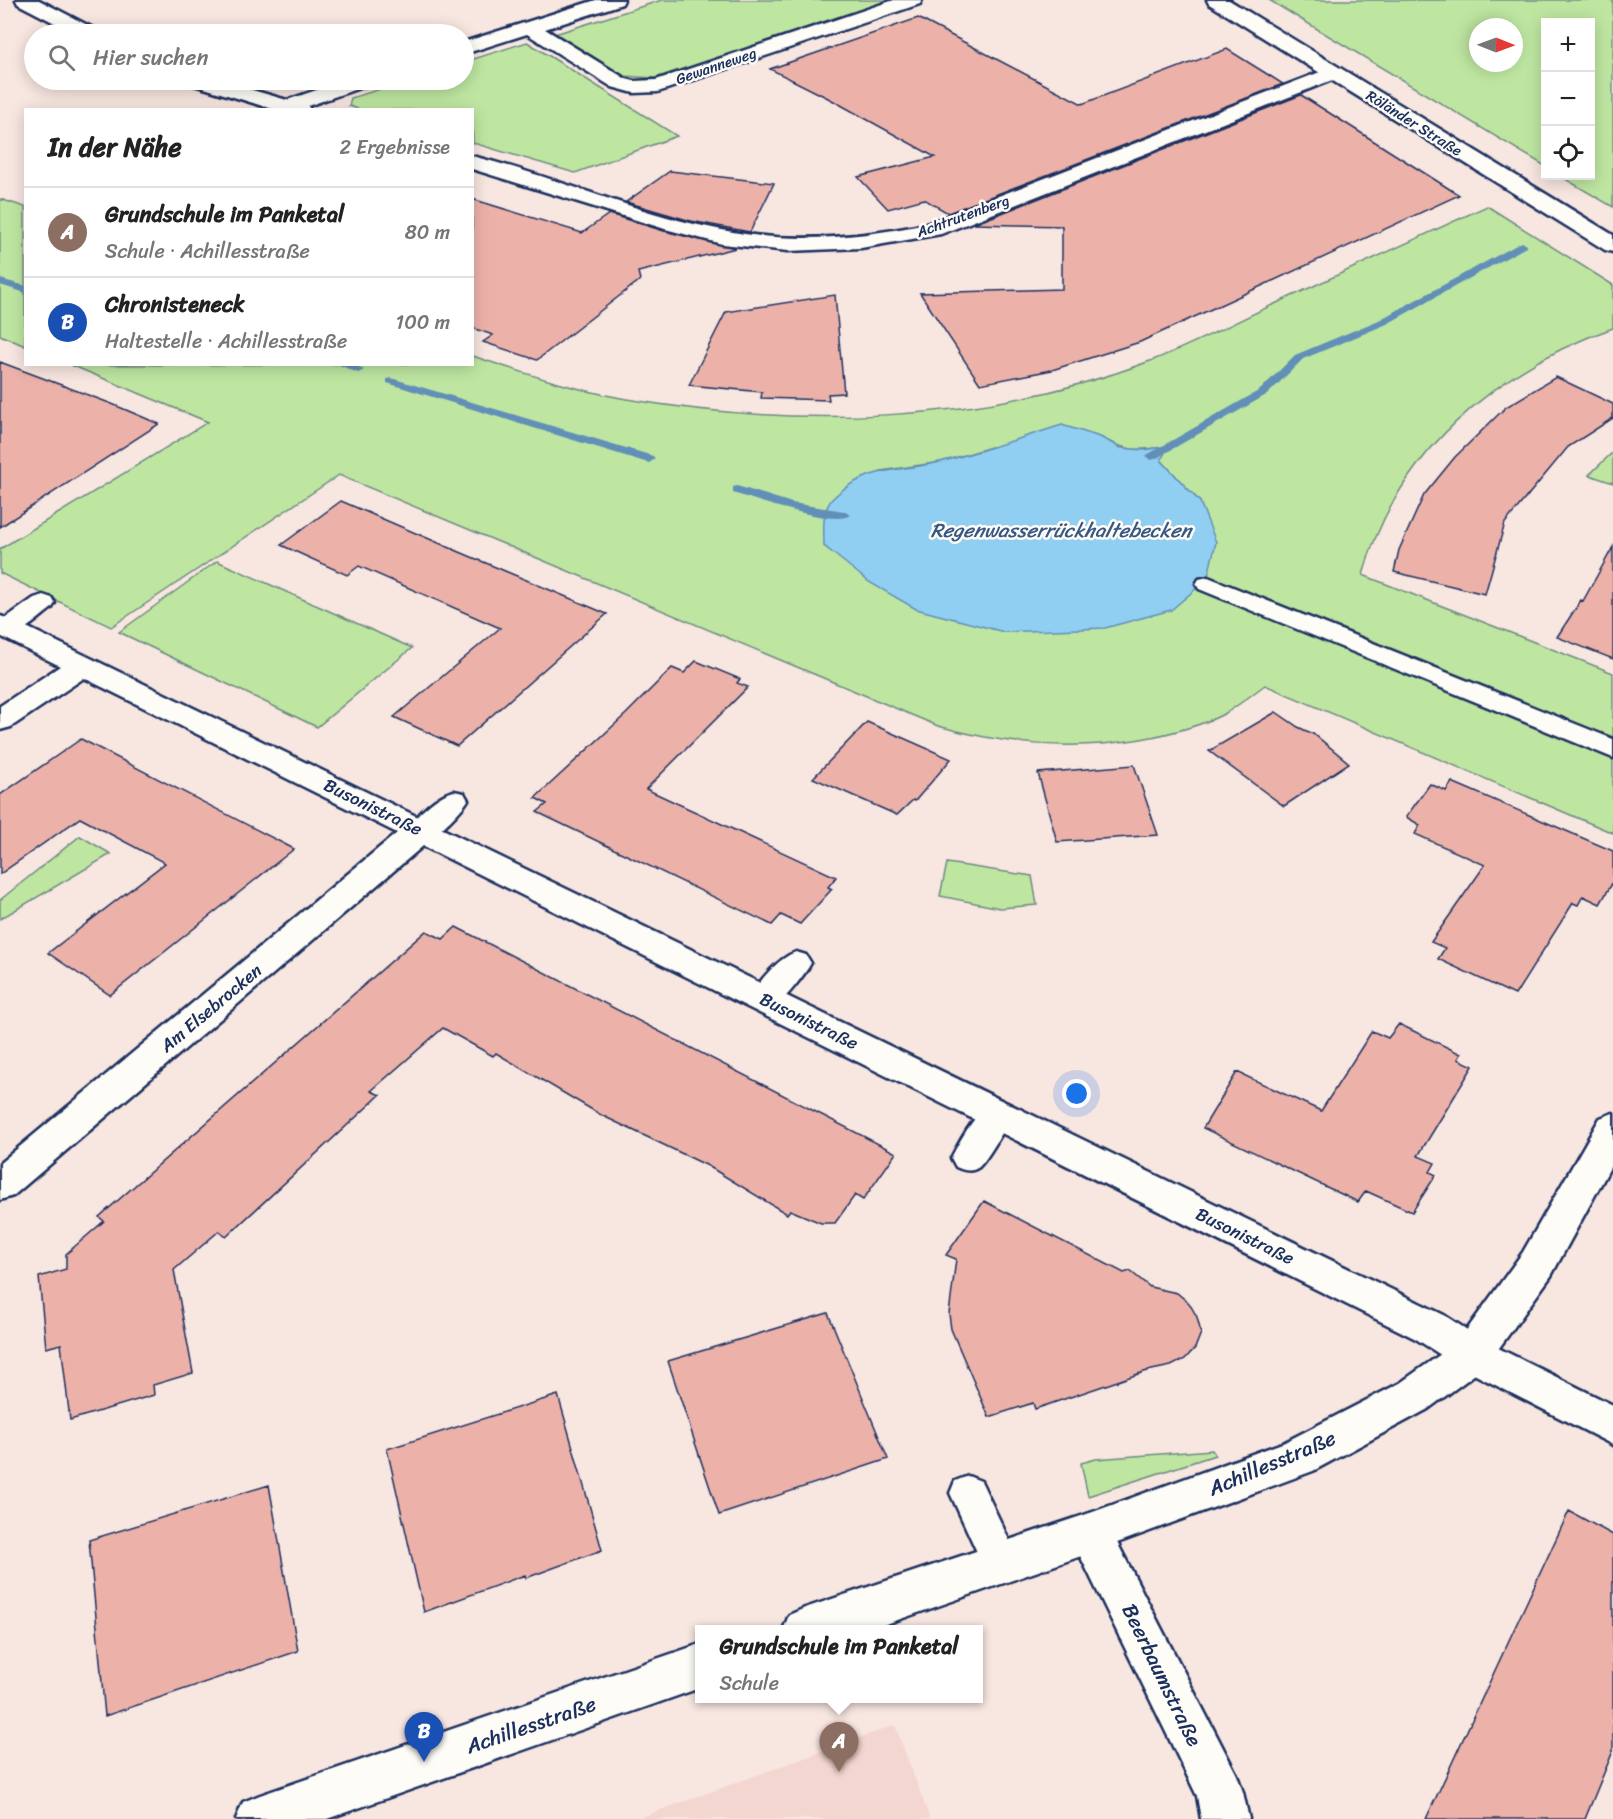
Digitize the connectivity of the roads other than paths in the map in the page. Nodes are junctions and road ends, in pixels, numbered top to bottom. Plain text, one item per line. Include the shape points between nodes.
1 (25, 0) edge
2 (615, 0) edge
3 (913, 0) edge
4 (1216, 0) edge
5 (71, 24) edge
6 (529, 27) junction
7 (474, 45) edge
8 (1333, 73) junction
9 (232, 90) edge
10 (339, 90) edge
11 (294, 108) edge
12 (474, 163) edge
13 (1613, 245) edge
14 (1208, 584) dead end
15 (44, 603) dead end
16 (4, 626) edge
17 (83, 665) junction
18 (0, 720) edge
19 (1613, 749) edge
20 (454, 800) dead end
21 (421, 830) junction
22 (796, 963) dead end
23 (764, 999) junction
24 (997, 1114) junction
25 (1613, 1128) edge
26 (967, 1158) dead end
27 (0, 1185) edge
28 (1473, 1353) junction
29 (1613, 1426) edge
30 (968, 1493) dead end
31 (1090, 1533) junction
32 (1001, 1563) junction
33 (817, 1625) edge
34 (695, 1667) edge
35 (260, 1819) edge
36 (1225, 1819) edge

1 - 5 street
2 - 6 street
3 - 6 street, Gewanneweg via 643,88 619,83
4 - 8 street, Röländer Straße
6 - 7 street
8 - 12 street, Achtrutenberg via 933,229 858,242 791,244 696,232
8 - 13 street, Röländer Straße
9 - 11 street
10 - 11 street
14 - 19 lane
15 - 16 lane
16 - 17 street, Busonistraße
17 - 18 street
17 - 21 street, Busonistraße
20 - 21 lane
21 - 23 street, Busonistraße
21 - 27 street, Am Elsebrocken
22 - 23 lane
23 - 24 street, Busonistraße
24 - 26 lane
24 - 28 street, Busonistraße via 1430,1327
25 - 28 street, Achillesstraße via 1537,1263
28 - 29 street, Busonistraße
28 - 31 street, Achillesstraße via 1413,1396 1298,1456
30 - 32 lane
31 - 32 street, Achillesstraße
31 - 36 street, Beerbaumstraße via 1220,1792
32 - 33 street, Achillesstraße
34 - 35 street, Achillesstraße

